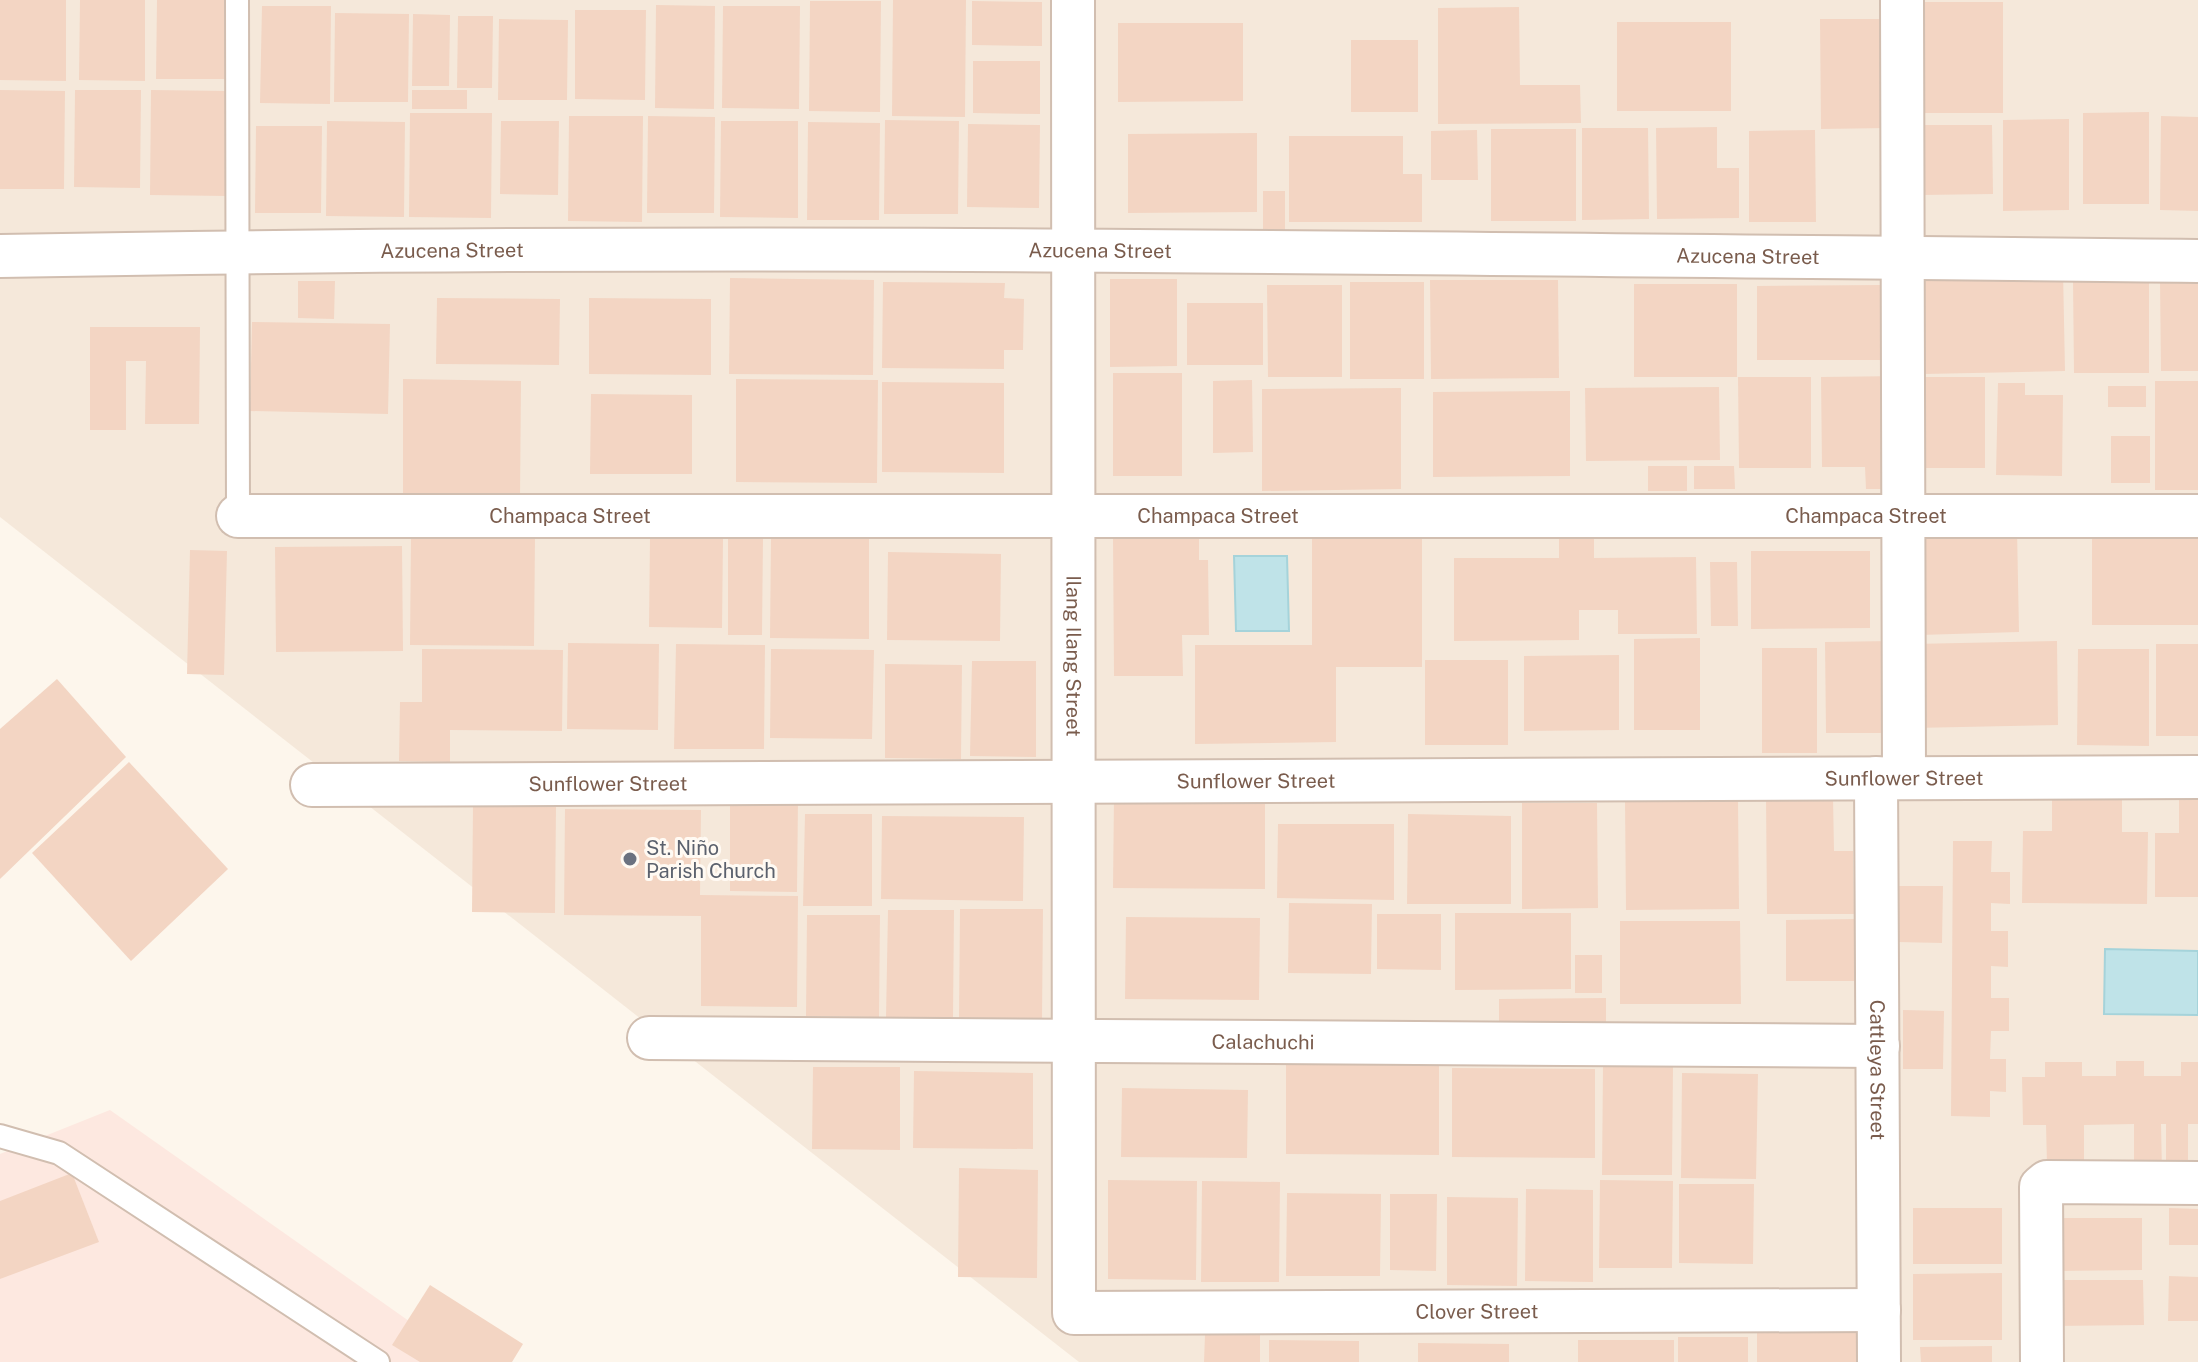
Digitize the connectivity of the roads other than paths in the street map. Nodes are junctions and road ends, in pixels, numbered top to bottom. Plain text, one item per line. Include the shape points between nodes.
1 (237, 0) edge
2 (1073, 0) edge
3 (1902, 0) edge
4 (1073, 250) junction
5 (238, 251) junction
6 (0, 256) edge
7 (1903, 258) junction
8 (2198, 261) edge
9 (238, 516) joint
10 (1073, 516) junction
11 (1904, 516) junction
12 (2198, 516) edge
13 (2198, 777) edge
14 (1890, 778) junction
15 (1073, 782) junction
16 (312, 785) dead end
17 (649, 1038) dead end
18 (1074, 1041) junction
19 (1878, 1046) junction
20 (0, 1136) edge
21 (2198, 1183) edge
22 (1879, 1310) junction
23 (1074, 1313) joint
24 (378, 1362) edge
25 (1879, 1362) edge
26 (2042, 1362) edge

1 - 5 lane
2 - 4 street, Ilang Ilang Street
3 - 7 street, Cattleya Street
4 - 5 street, Azucena Street
4 - 7 street, Azucena Street
4 - 10 street, Ilang Ilang Street
5 - 6 street, Azucena Street
5 - 9 lane
7 - 8 street, Azucena Street
7 - 11 street, Cattleya Street
9 - 10 street, Champaca Street
10 - 11 street, Champaca Street
10 - 15 street, Ilang Ilang Street
11 - 12 street, Champaca Street
11 - 14 street, Cattleya Street
13 - 14 street, Sunflower Street
14 - 15 street, Sunflower Street
14 - 19 street, Cattleya Street
15 - 16 street, Sunflower Street
15 - 18 street, Ilang Ilang Street
17 - 18 street, Calachuchi
18 - 19 street, Calachuchi
18 - 23 street, Ilang Ilang Street
19 - 22 street, Cattleya Street
20 - 24 lane via 59,1153
21 - 26 street via 2047,1182 2041,1187
22 - 23 street, Clover Street
22 - 25 street, Cattleya Street

